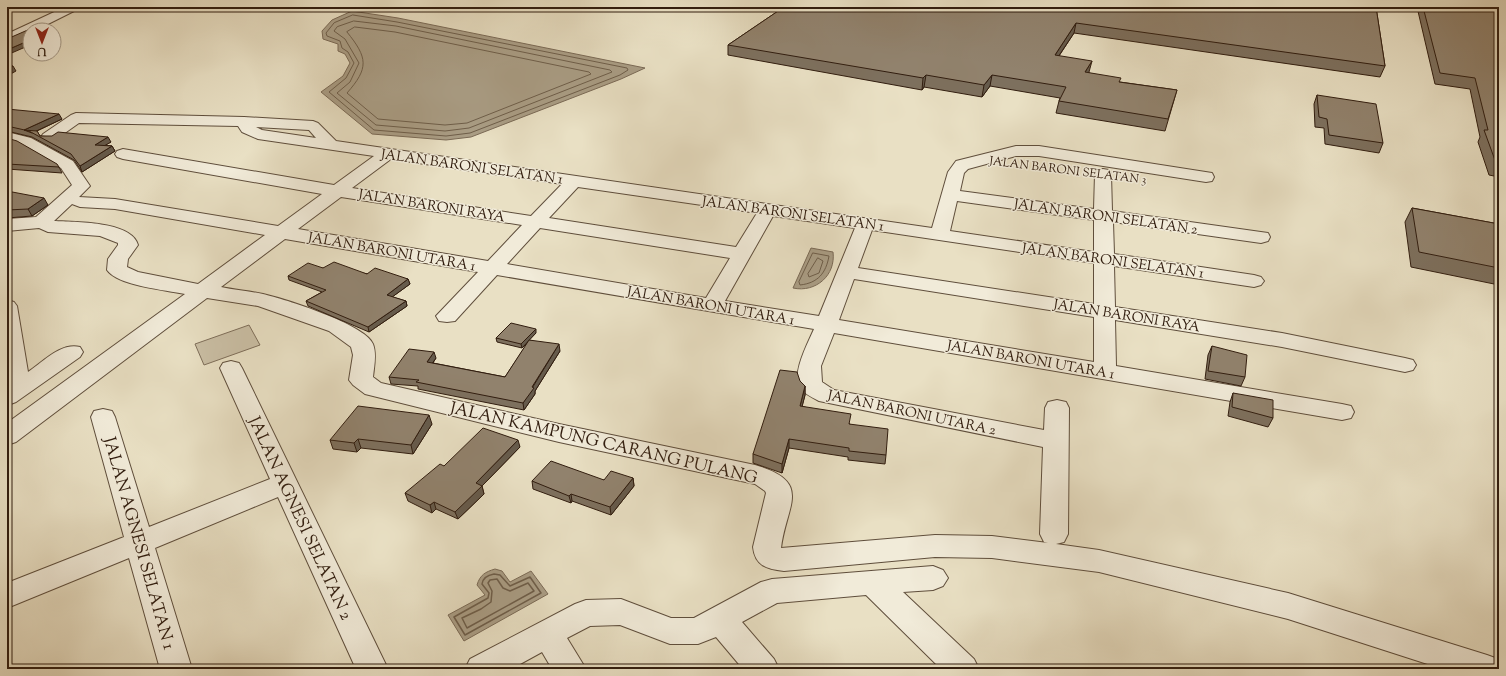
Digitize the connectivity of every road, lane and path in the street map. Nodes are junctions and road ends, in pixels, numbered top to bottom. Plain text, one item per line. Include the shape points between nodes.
1 (74, 7) edge
2 (7, 39) edge
3 (7, 137) edge
4 (49, 137) edge
5 (123, 154) dead end
6 (387, 154) junction
7 (983, 160) junction
8 (1103, 174) junction
9 (574, 181) junction
10 (337, 191) junction
11 (950, 195) junction
12 (80, 202) dead end
13 (768, 209) junction
14 (1104, 216) junction
15 (42, 222) junction
16 (536, 222) junction
17 (866, 224) junction
18 (7, 225) edge
19 (280, 232) junction
20 (940, 234) junction
21 (1261, 237) dead end
22 (742, 254) junction
23 (1104, 258) junction
24 (492, 268) junction
25 (847, 272) junction
26 (1254, 281) dead end
27 (201, 291) junction
28 (712, 305) junction
29 (7, 306) edge
30 (1104, 312) junction
31 (447, 316) dead end
32 (826, 325) junction
33 (72, 352) dead end
34 (1405, 365) dead end
35 (231, 368) dead end
36 (1105, 372) junction
37 (13, 393) edge
38 (1056, 408) dead end
39 (1342, 412) dead end
40 (103, 417) dead end
41 (7, 436) edge
42 (1056, 440) junction
43 (285, 483) junction
44 (1054, 534) dead end
45 (139, 542) junction
46 (933, 578) dead end
47 (874, 583) junction
48 (7, 596) edge
49 (720, 619) junction
50 (547, 634) junction
51 (176, 669) edge
52 (372, 669) edge
53 (481, 669) edge
54 (570, 669) edge
55 (763, 669) edge
56 (963, 669) edge
57 (1487, 669) edge

1 - 2 street
3 - 15 street via 25,141 67,165 81,186
4 - 6 street, JALAN BARONI SELATAN 1 via 76,118 244,122 248,129 258,134
5 - 10 street, JALAN BARONI RAYA
6 - 9 street, JALAN BARONI SELATAN 1
6 - 10 street
7 - 8 street, JALAN BARONI SELATAN 3
7 - 8 street, JALAN BARONI SELATAN 3 via 1016,151 1039,151 1206,182
7 - 11 street via 962,165 956,172
8 - 14 street
9 - 13 street, JALAN BARONI SELATAN 1
9 - 16 street
10 - 16 street, JALAN BARONI RAYA
10 - 19 street
11 - 14 street, JALAN BARONI SELATAN 2
11 - 20 street
12 - 19 street, JALAN BARONI UTARA 1 via 115,204
13 - 17 street, JALAN BARONI SELATAN 1
13 - 22 street
14 - 21 street, JALAN BARONI SELATAN 2
14 - 23 street
15 - 18 street
15 - 27 street via 48,226 120,234 128,244 118,259 116,270 132,277
16 - 22 street, JALAN BARONI RAYA
16 - 24 street
17 - 20 street, JALAN BARONI SELATAN 1
17 - 25 street
19 - 24 street, JALAN BARONI UTARA 1
19 - 27 street
20 - 23 street, JALAN BARONI SELATAN 1
22 - 28 street
23 - 26 street, JALAN BARONI SELATAN 1
23 - 30 street
24 - 28 street, JALAN BARONI UTARA 1
24 - 31 street
25 - 30 street, JALAN BARONI RAYA
25 - 32 street
27 - 41 street via 158,326
27 - 57 street, JALAN KAMPUNG CARANG PULANG via 262,300 337,326 362,344 364,355 361,380 373,390 559,433 755,474 770,480 776,485 781,496 767,547 772,558 810,559 935,546 992,547 1091,560 1288,606
28 - 32 street, JALAN BARONI UTARA 1
29 - 37 street
30 - 34 street, JALAN BARONI RAYA via 1282,340
30 - 36 street
32 - 36 street, JALAN BARONI UTARA 1
32 - 42 street, JALAN BARONI UTARA 2 via 810,366 810,385 827,396
33 - 37 street
35 - 43 street, JALAN AGNESI SELATAN 2
36 - 39 street, JALAN BARONI UTARA 1
38 - 42 street
40 - 45 street, JALAN AGNESI SELATAN 1
42 - 44 street
43 - 45 street
43 - 52 street, JALAN AGNESI SELATAN 2
45 - 48 street
45 - 51 street, JALAN AGNESI SELATAN 1
46 - 47 street
47 - 49 street via 772,591
47 - 56 street
49 - 50 street via 698,631 670,631 622,612 586,614
49 - 55 street
50 - 53 street
50 - 54 street

